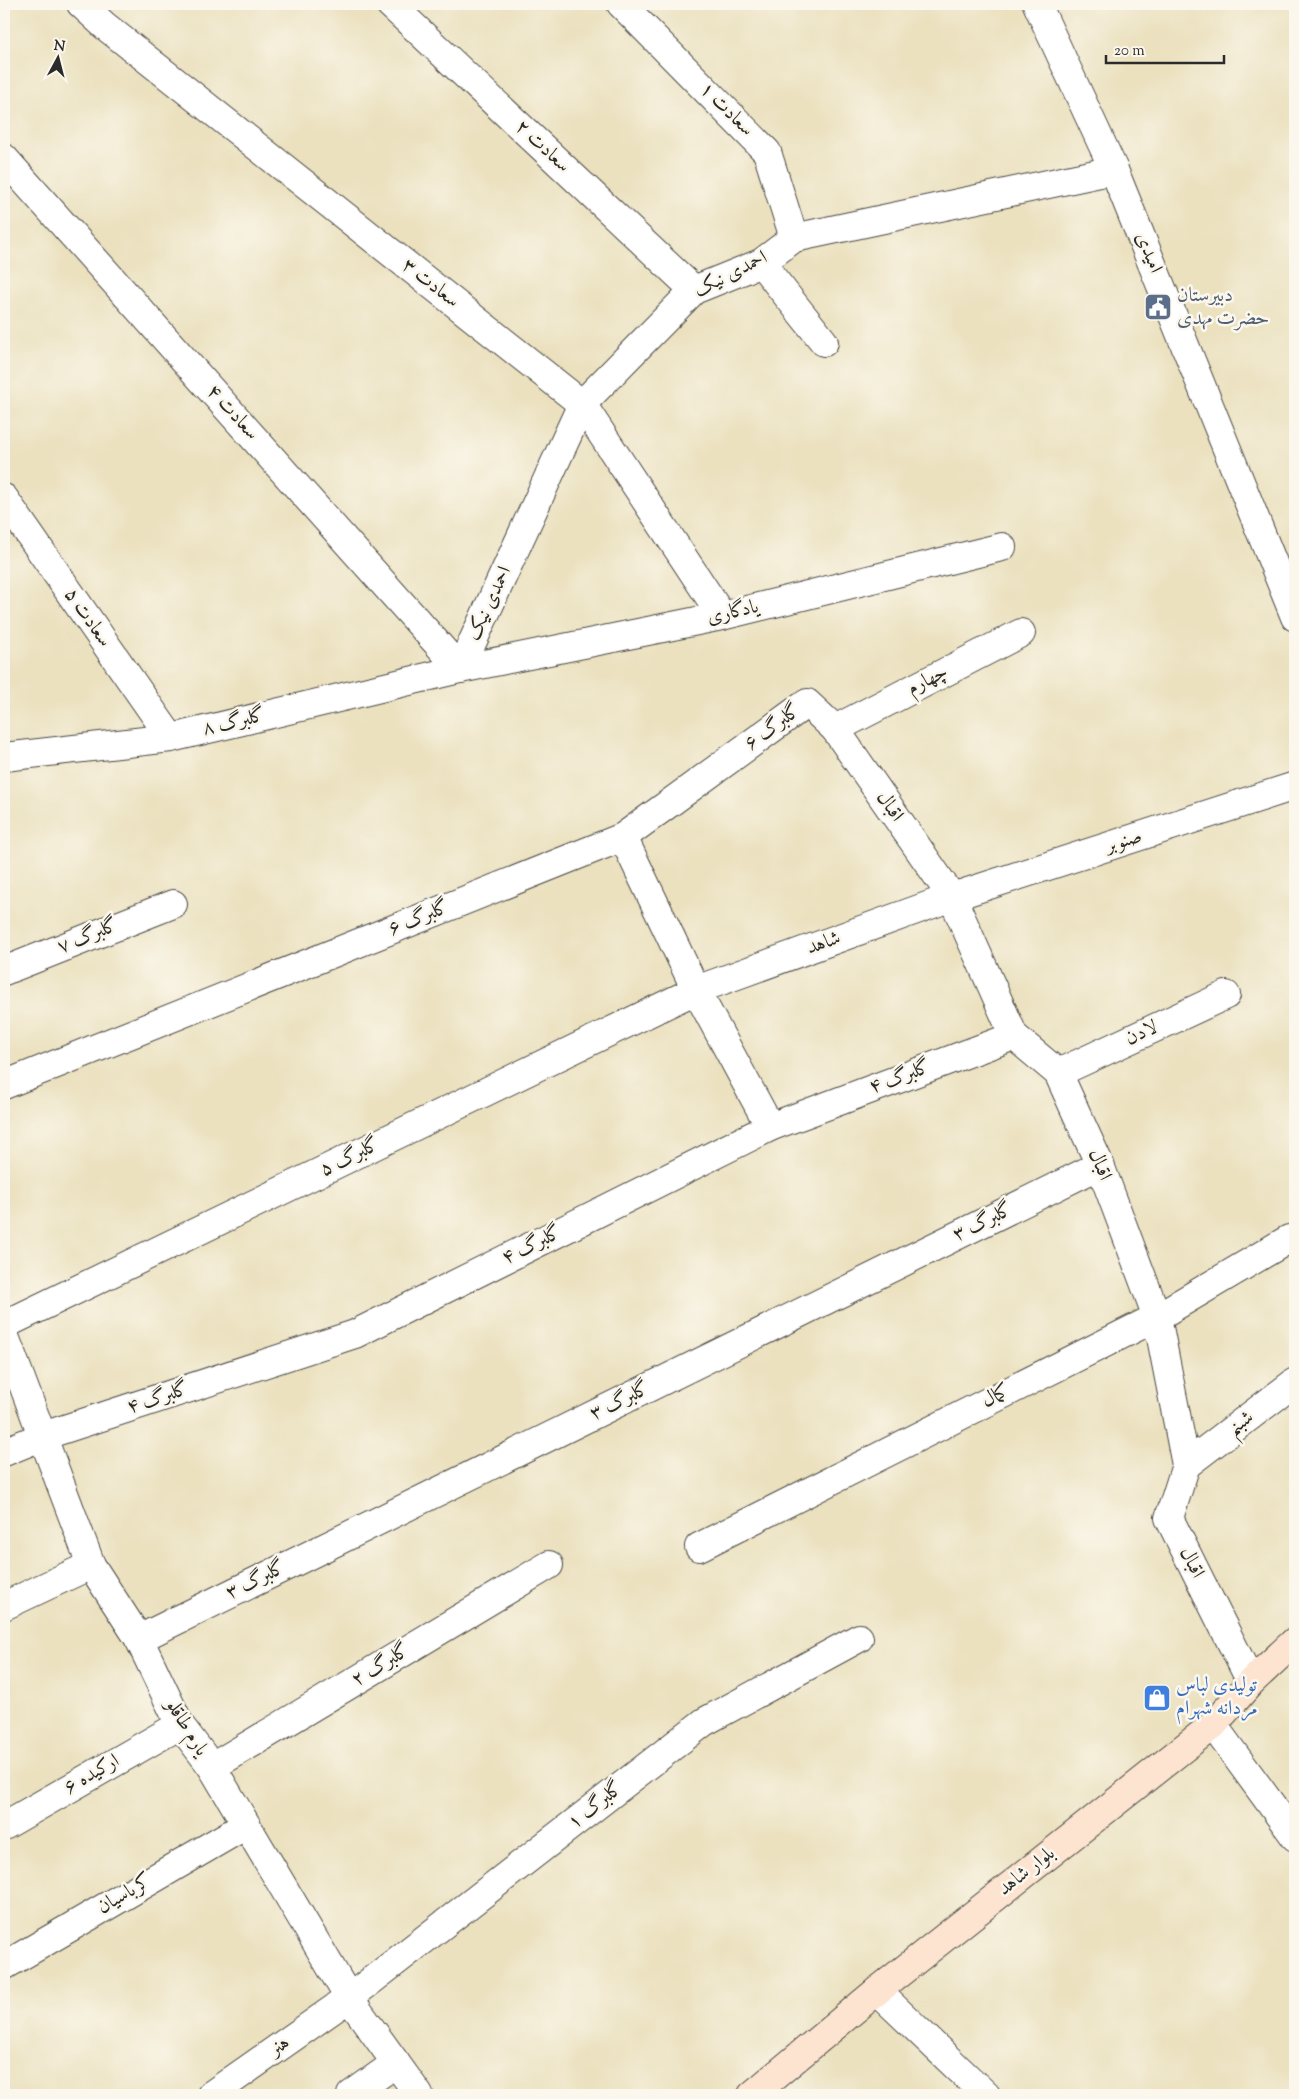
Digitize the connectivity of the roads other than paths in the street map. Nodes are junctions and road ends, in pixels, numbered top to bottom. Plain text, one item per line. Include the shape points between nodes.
1 (81, 4) edge
2 (390, 4) edge
3 (621, 4) edge
4 (1037, 4) edge
5 (4, 158) edge
6 (1114, 170) junction
7 (794, 238) junction
8 (761, 263) junction
9 (694, 290) junction
10 (824, 342) dead end
11 (582, 404) junction
12 (4, 498) edge
13 (1002, 548) dead end
14 (722, 616) junction
15 (1295, 617) edge
16 (1021, 633) dead end
17 (460, 669) junction
18 (807, 703) joint
19 (835, 729) junction
20 (171, 738) junction
21 (4, 758) edge
22 (1295, 786) edge
23 (623, 837) junction
24 (952, 897) junction
25 (173, 904) dead end
26 (4, 971) edge
27 (696, 990) junction
28 (1226, 995) dead end
29 (1014, 1036) junction
30 (1058, 1073) junction
31 (4, 1085) edge
32 (770, 1127) junction
33 (1100, 1165) junction
34 (1289, 1239) dead end
35 (1157, 1317) junction
36 (4, 1325) edge
37 (4, 1334) edge
38 (1295, 1382) edge
39 (43, 1436) junction
40 (4, 1452) edge
41 (1186, 1465) junction
42 (699, 1547) dead end
43 (91, 1565) junction
44 (549, 1565) dead end
45 (4, 1606) edge
46 (859, 1638) dead end
47 (139, 1639) junction
48 (1295, 1641) edge
49 (1251, 1682) junction
50 (180, 1725) junction
51 (1214, 1725) junction
52 (212, 1768) junction
53 (246, 1825) junction
54 (4, 1826) edge
55 (1295, 1837) edge
56 (4, 1966) edge
57 (877, 1991) junction
58 (349, 1998) junction
59 (396, 2063) junction
60 (211, 2095) edge
61 (351, 2095) edge
62 (419, 2095) edge
63 (752, 2095) edge
64 (986, 2095) edge

1 - 11 street, سعادت ۳
2 - 9 street, سعادت ۲
3 - 7 street, سعادت ۱ via 767,152
4 - 6 street, امیدی
5 - 17 street, سعادت ۴
6 - 7 street, احمدی نیک
6 - 15 street, امیدی
7 - 8 street, احمدی نیک
8 - 9 street, احمدی نیک
8 - 10 street
9 - 11 street, احمدی نیک
11 - 14 street, سعادت ۳
11 - 17 street, احمدی نیک
12 - 20 street, سعادت ۵
13 - 14 street, یادگاری
14 - 17 street, یادگاری
16 - 19 street, چهارم
17 - 20 street, گلبرگ ۸
18 - 19 street, اقبال
18 - 23 street, گلبرگ ۶
19 - 24 street, اقبال
20 - 21 street, گلبرگ ۸
22 - 24 street, صنوبر
23 - 27 street
23 - 31 street, گلبرگ ۶
24 - 27 street, شاهد
24 - 29 street, اقبال
25 - 26 street, گلبرگ ۷
27 - 32 street
27 - 36 street, گلبرگ ۵
28 - 30 street, لادن
29 - 30 street, اقبال
29 - 32 street, گلبرگ ۴
30 - 33 street, اقبال
32 - 39 street, گلبرگ ۴ via 355,1334
33 - 35 street, اقبال
33 - 47 street, گلبرگ ۳
34 - 35 street, کمال
35 - 41 street, اقبال
35 - 42 street, کمال
37 - 39 street, یارم طاقلو
38 - 41 street, شبنم
39 - 40 street, گلبرگ ۴
39 - 43 street, یارم طاقلو
41 - 49 street, اقبال via 1169,1518
43 - 45 street
43 - 47 street, یارم طاقلو
44 - 52 street, گلبرگ ۲
46 - 58 street, گلبرگ ۱ via 704,1722
47 - 50 street, یارم طاقلو
48 - 49 main road, بلوار شاهد
49 - 51 main road, بلوار شاهد
50 - 52 street, یارم طاقلو
50 - 54 street, ارکیده ۶
51 - 55 street
51 - 57 main road, بلوار شاهد
52 - 53 street, یارم طاقلو
53 - 56 street, کرباسیان
53 - 58 street, یارم طاقلو
57 - 63 main road, بلوار شاهد
57 - 64 street
58 - 59 street, یارم طاقلو
58 - 60 street, هنر
59 - 61 street
59 - 62 street, یارم طاقلو

